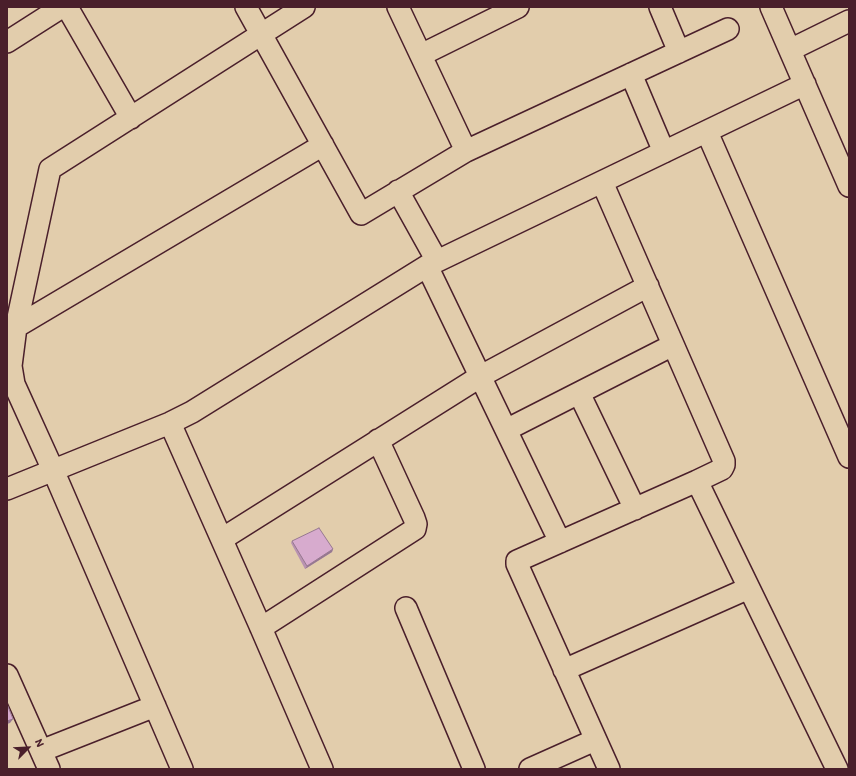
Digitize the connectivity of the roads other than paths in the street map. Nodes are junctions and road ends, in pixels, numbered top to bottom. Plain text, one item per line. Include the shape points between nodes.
1 (62, 7) edge
2 (67, 7) edge
3 (246, 7) edge
4 (304, 7) edge
5 (398, 7) edge
6 (518, 7) edge
7 (660, 7) edge
8 (771, 7) edge
9 (849, 21) edge
10 (728, 29) dead end
11 (262, 34) junction
12 (7, 42) edge
13 (790, 50) junction
14 (679, 52) junction
15 (421, 55) junction
16 (631, 74) junction
17 (805, 84) junction
18 (131, 118) junction
19 (707, 132) junction
20 (323, 145) junction
21 (466, 151) junction
22 (664, 152) junction
23 (602, 182) junction
24 (849, 186) edge
25 (398, 191) junction
26 (432, 264) junction
27 (648, 286) junction
28 (16, 327) junction
29 (673, 345) junction
30 (480, 376) junction
31 (579, 393) junction
32 (170, 423) junction
33 (506, 430) junction
34 (378, 440) junction
35 (849, 457) edge
36 (53, 470) junction
37 (697, 481) junction
38 (7, 489) edge
39 (635, 508) junction
40 (222, 539) junction
41 (560, 542) junction
42 (749, 588) junction
43 (406, 608) dead end
44 (261, 628) junction
45 (564, 670) junction
46 (7, 674) edge
47 (155, 706) junction
48 (595, 740) junction
49 (45, 760) edge
50 (182, 769) edge
51 (322, 769) edge
52 (474, 769) edge
53 (530, 769) edge
54 (608, 769) edge
55 (836, 769) edge

1 - 12 street
2 - 18 street
3 - 11 street
4 - 11 street
5 - 15 street
6 - 15 street
7 - 14 street
8 - 13 street
9 - 13 street
10 - 14 street
11 - 18 street
11 - 20 street
13 - 17 street
14 - 16 street
15 - 21 street
16 - 21 street
16 - 22 street
17 - 19 street
17 - 24 street
18 - 28 street via 50,169
19 - 22 street
19 - 35 street
20 - 25 street via 361,214
20 - 28 street
21 - 25 street
22 - 23 street
23 - 26 street
23 - 27 street
25 - 26 street
26 - 30 street
26 - 32 street via 192,412
27 - 29 street
27 - 30 street
28 - 36 street via 11,366 14,384
29 - 31 street
29 - 37 street via 724,461 722,469
30 - 33 street
30 - 34 street
31 - 33 street
31 - 39 street
32 - 36 street
32 - 40 street
33 - 41 street
34 - 40 street
34 - 44 street via 414,518 414,529
36 - 38 street
36 - 47 street
37 - 39 street
37 - 42 street
39 - 41 street
40 - 44 street
41 - 45 street via 519,560 517,564
42 - 45 street
42 - 55 street
43 - 52 street
44 - 51 street
45 - 48 street
46 - 49 street
47 - 49 street
47 - 50 street
48 - 53 street
48 - 54 street

